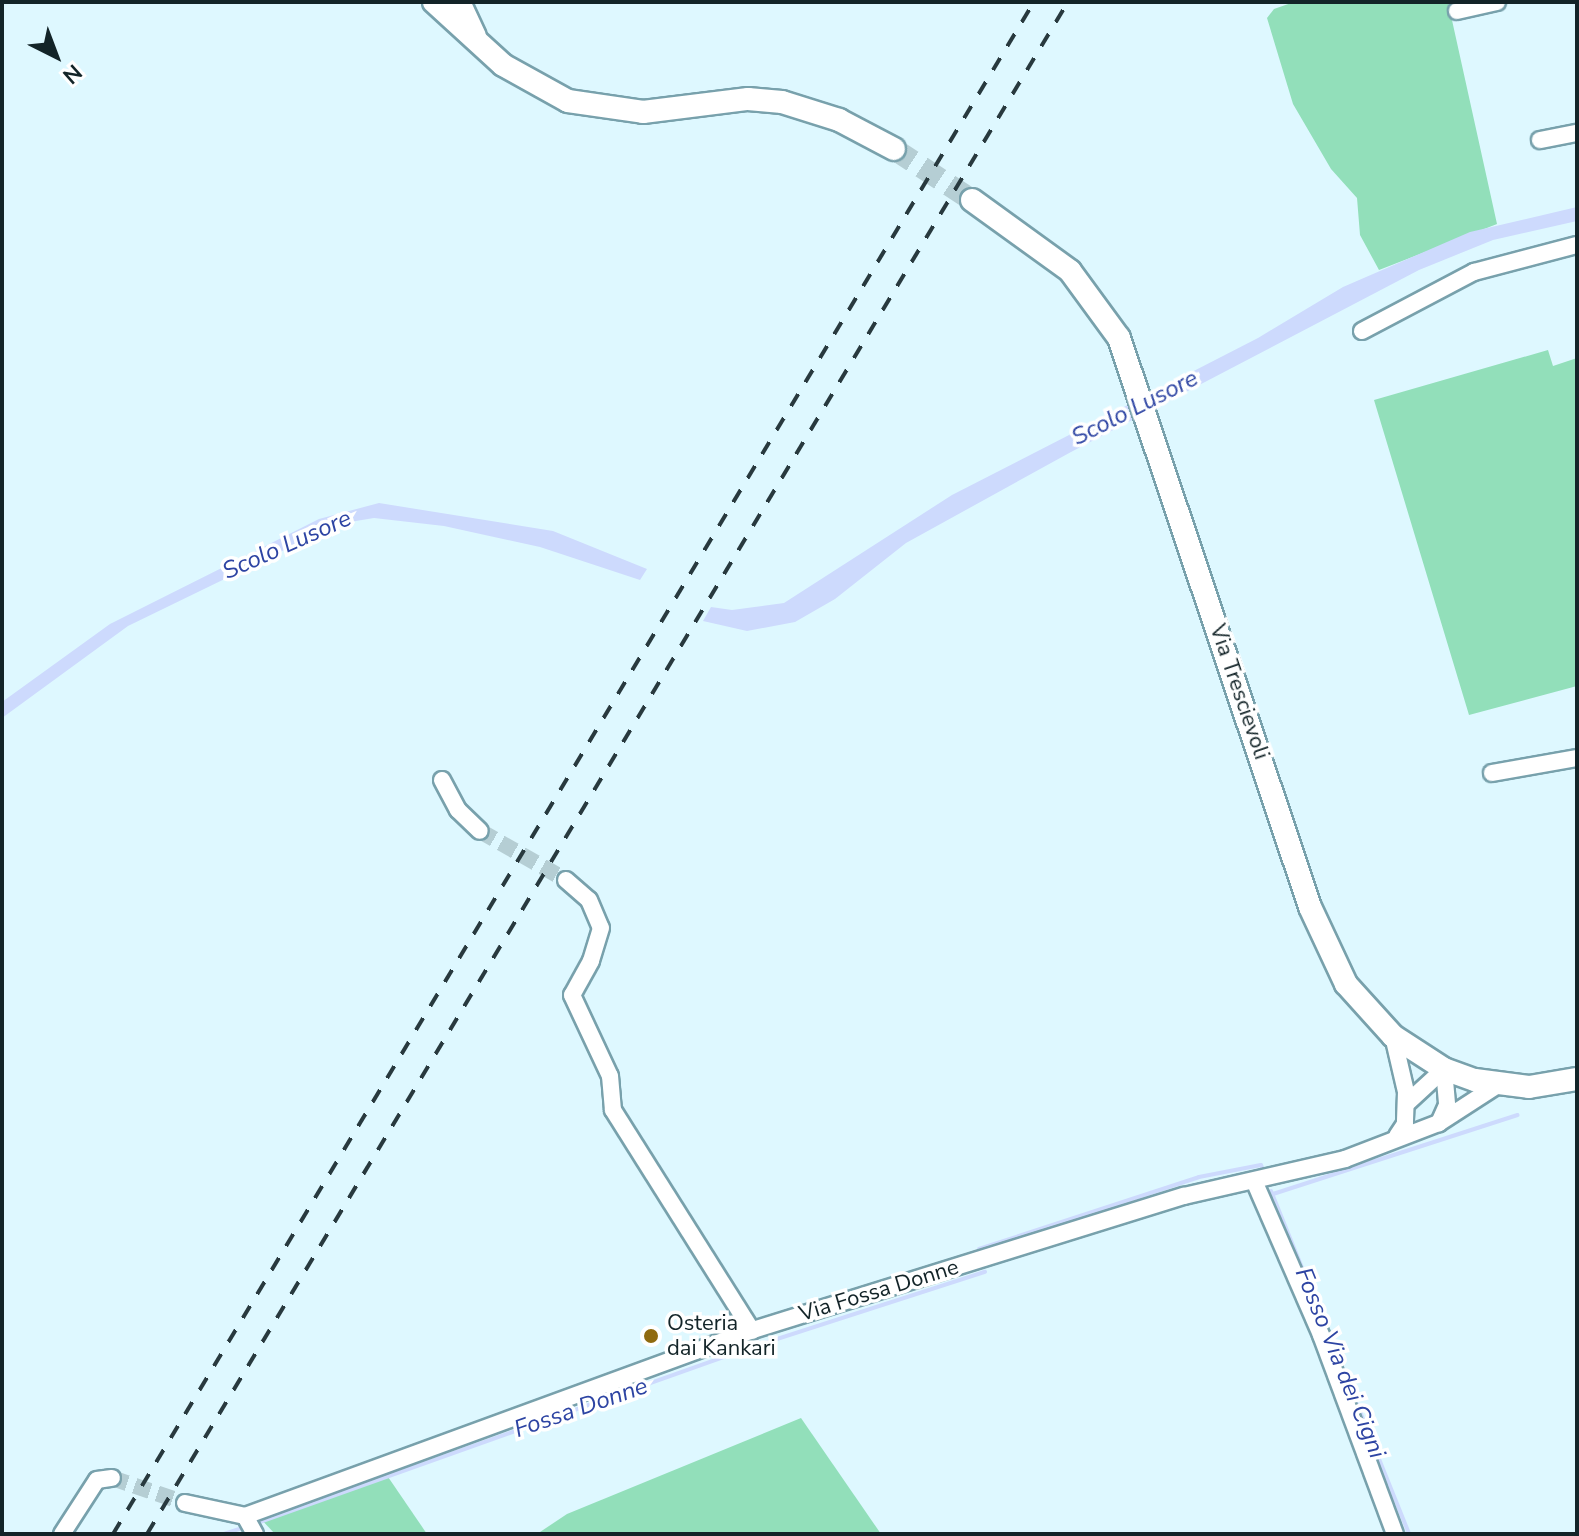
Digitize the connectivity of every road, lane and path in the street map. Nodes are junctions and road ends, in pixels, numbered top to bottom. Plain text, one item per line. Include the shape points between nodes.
1 (434, 2) edge
2 (459, 2) edge
3 (1497, 2) edge
4 (1457, 11) dead end
5 (477, 42) junction
6 (1577, 133) edge
7 (1540, 140) dead end
8 (894, 149) tunnel mouth
9 (972, 200) tunnel mouth
10 (1577, 245) edge
11 (1362, 331) dead end
12 (1577, 758) edge
13 (1492, 773) dead end
14 (442, 780) dead end
15 (480, 831) tunnel mouth
16 (566, 880) tunnel mouth
17 (1393, 1036) junction
18 (1444, 1069) junction
19 (1577, 1079) edge
20 (1499, 1084) junction
21 (1406, 1104) junction
22 (1439, 1123) junction
23 (1397, 1136) junction
24 (1255, 1183) junction
25 (752, 1331) junction
26 (112, 1478) dead end
27 (185, 1503) tunnel mouth
28 (249, 1524) edge
29 (62, 1534) edge
30 (1395, 1534) edge

1 - 5 main road
2 - 5 main road
3 - 4 street
5 - 8 main road via 525,80 568,101 643,112 748,99 782,102 839,120
6 - 7 street
9 - 17 main road, Via Trescievoli via 1070,271 1104,314 1132,374 1310,907 1346,984
10 - 11 street via 1474,272
12 - 13 street
14 - 15 street via 458,810
16 - 25 street via 589,900 601,928 572,995 610,1076 613,1110
17 - 18 main road, Via Trescievoli
17 - 21 street
18 - 20 main road, Via Trescievoli
18 - 21 street
18 - 22 street via 1447,1105
19 - 20 main road, Via Trescievoli via 1529,1087
20 - 22 street, Via Fossa Donne
21 - 23 street via 1405,1124
22 - 23 street, Via Fossa Donne
23 - 24 street, Via Fossa Donne via 1345,1159
24 - 25 street, Via Fossa Donne via 1184,1196
24 - 30 street via 1321,1335
25 - 28 street, Via Fossa Donne
26 - 29 street via 97,1480
27 - 28 street, Via Fossa Donne

